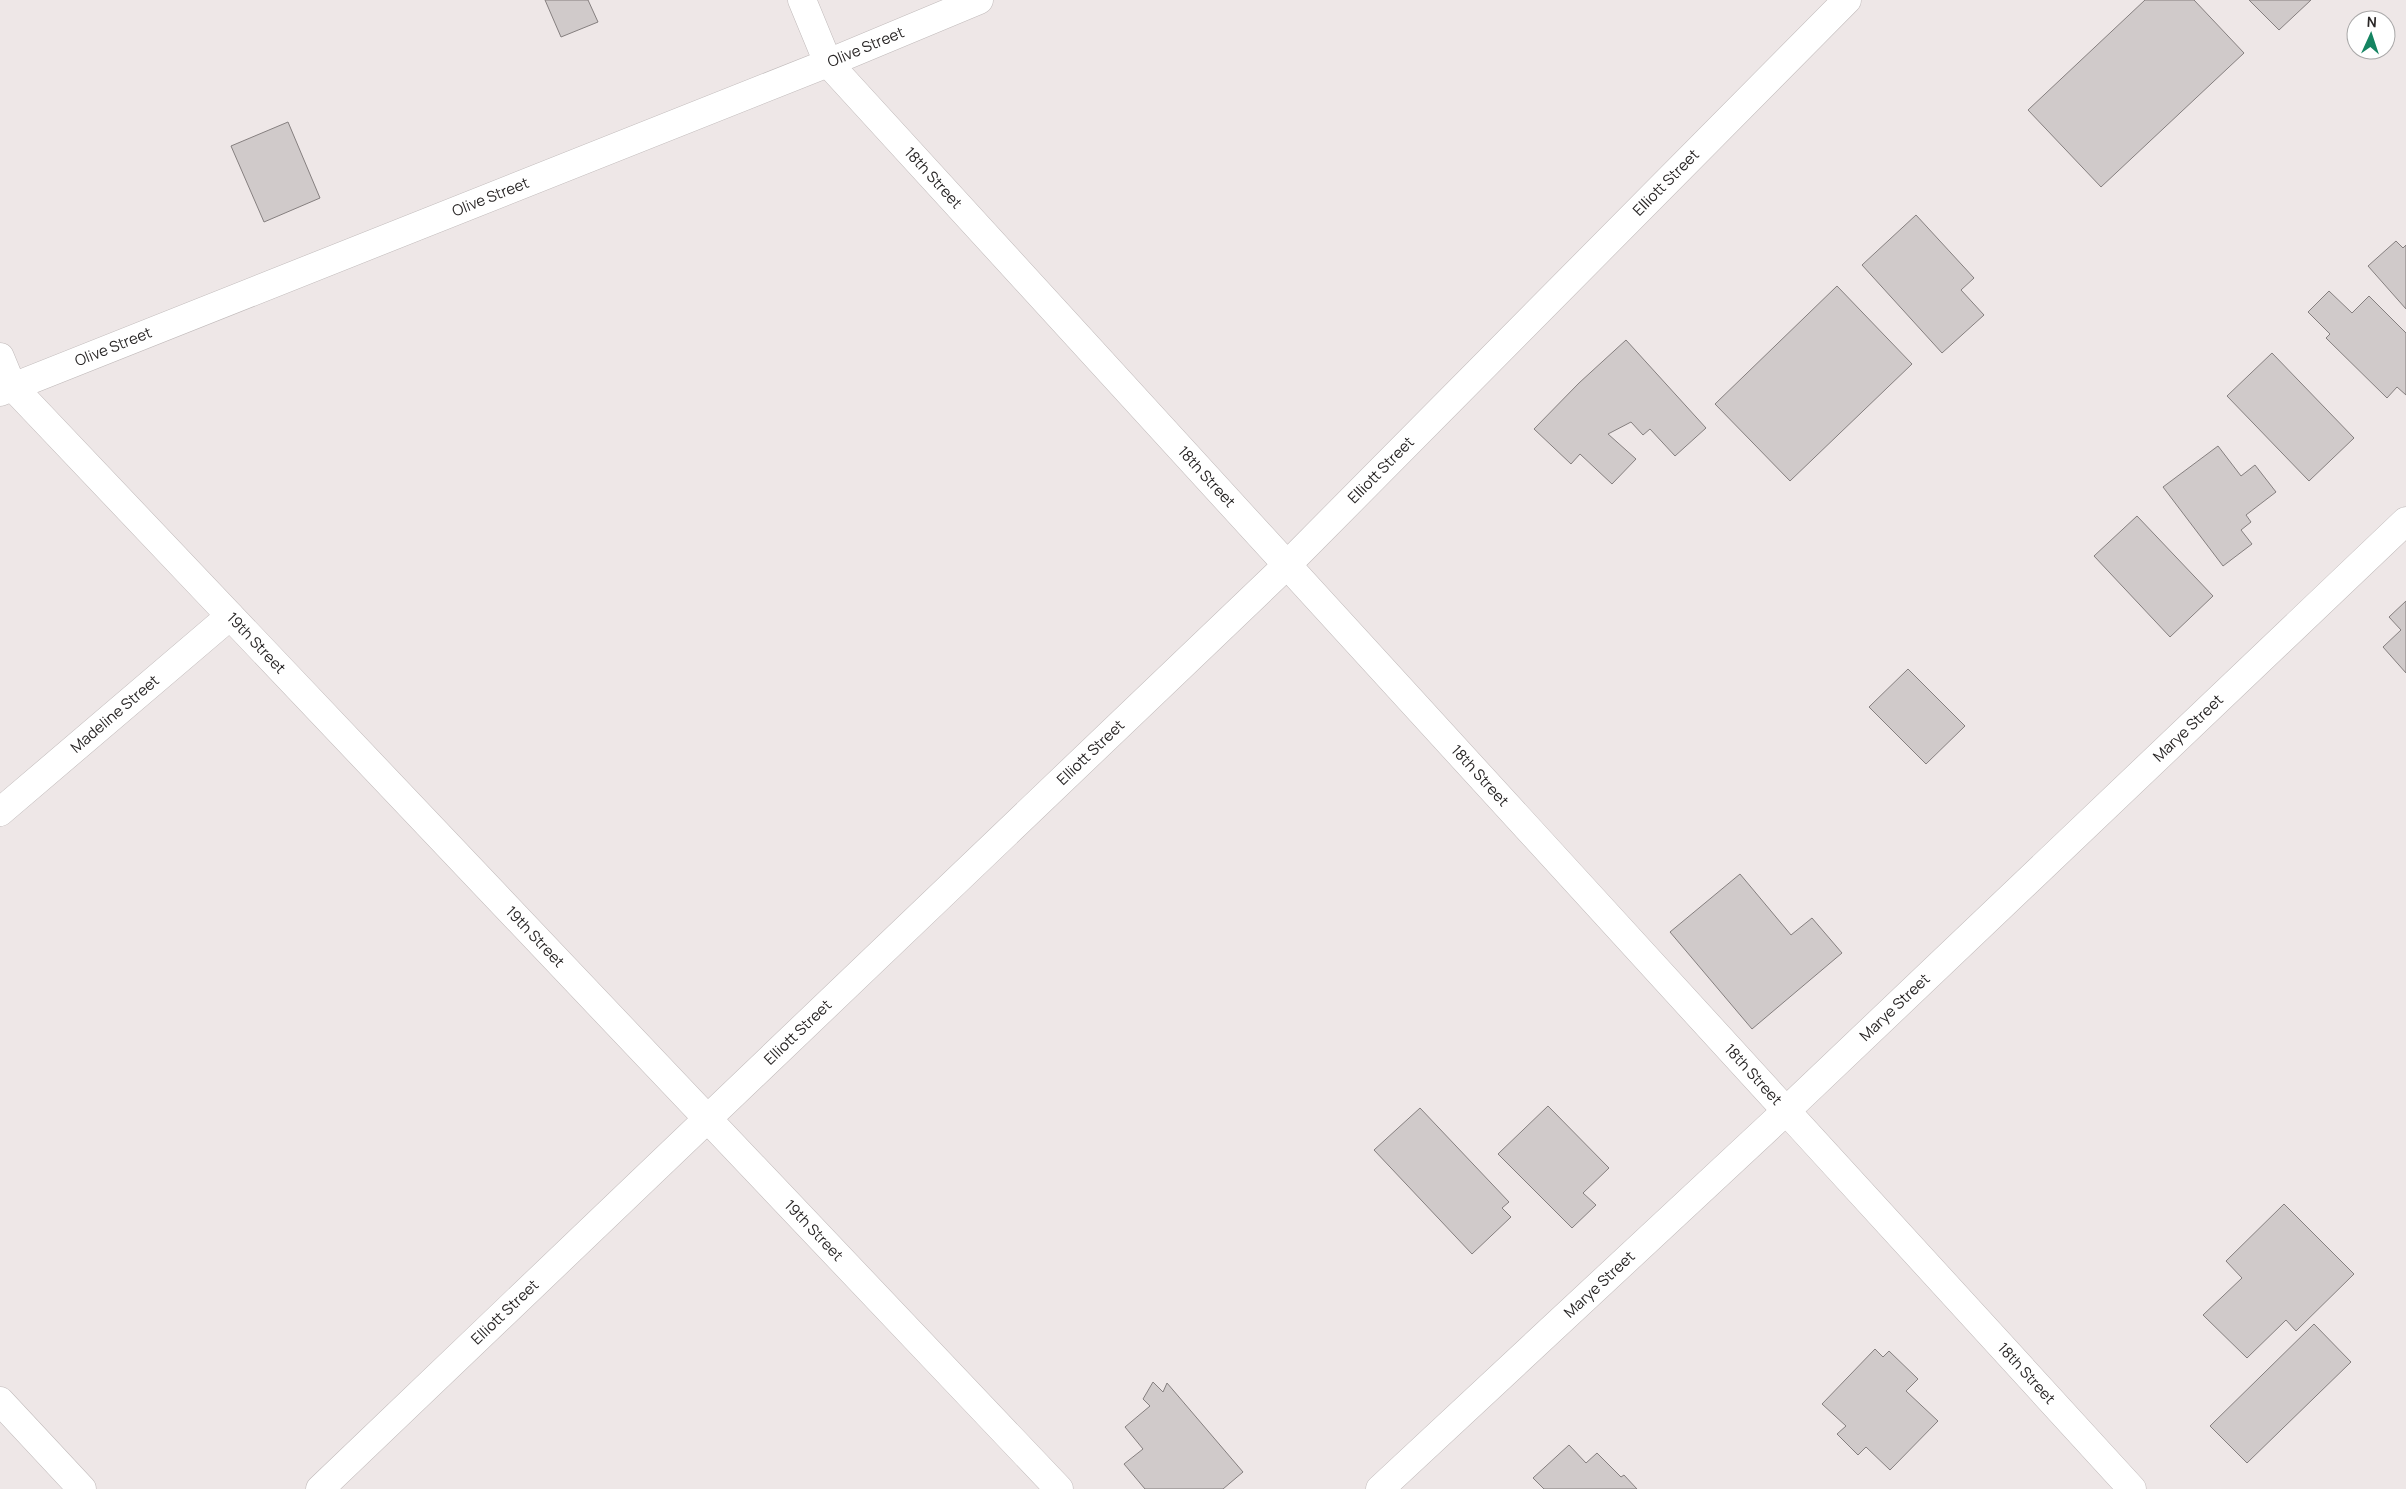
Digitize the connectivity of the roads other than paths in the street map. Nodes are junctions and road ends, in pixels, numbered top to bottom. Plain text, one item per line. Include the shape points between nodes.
1 (802, 0) edge
2 (979, 0) edge
3 (1847, 0) edge
4 (828, 63) junction
5 (0, 357) edge
6 (6, 389) edge
7 (2406, 521) edge
8 (1287, 564) junction
9 (230, 616) junction
10 (0, 812) edge
11 (1786, 1111) junction
12 (707, 1119) junction
13 (0, 1401) edge
14 (82, 1489) edge
15 (320, 1489) edge
16 (1059, 1489) edge
17 (1380, 1489) edge
18 (2132, 1489) edge

1 - 4 street
2 - 4 street, Olive Street
3 - 8 street, Elliott Street
4 - 6 street, Olive Street
4 - 8 street, 18th Street
5 - 6 street
6 - 9 street, 19th Street
7 - 11 street, Marye Street
8 - 11 street, 18th Street
8 - 12 street, Elliott Street
9 - 10 street, Madeline Street
9 - 12 street, 19th Street
11 - 17 street, Marye Street
11 - 18 street, 18th Street
12 - 15 street, Elliott Street
12 - 16 street, 19th Street
13 - 14 street

